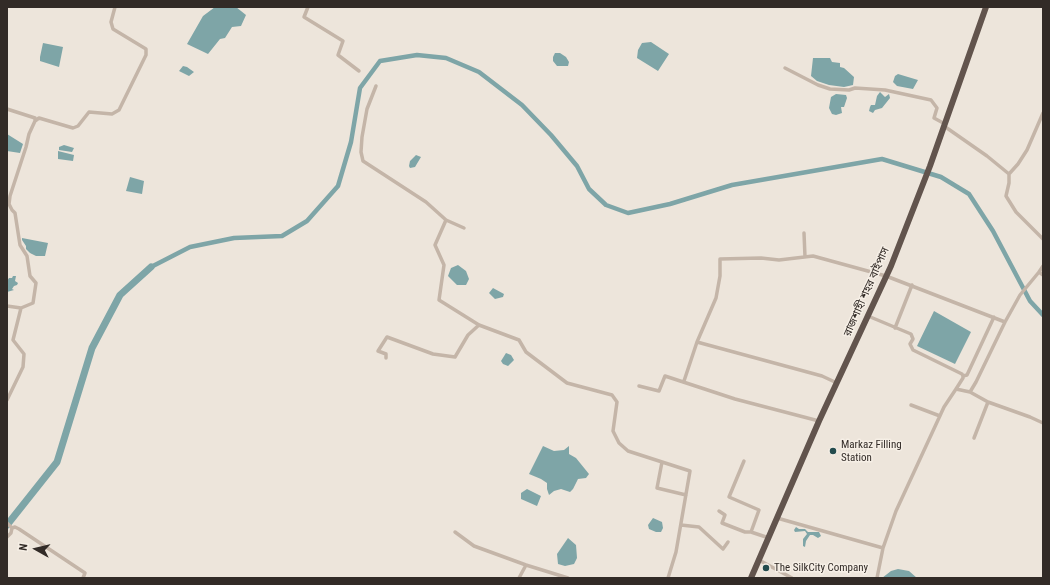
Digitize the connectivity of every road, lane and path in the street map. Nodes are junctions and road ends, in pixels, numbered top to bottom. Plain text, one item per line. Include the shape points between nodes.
1 (115, 7) edge
2 (308, 7) edge
3 (986, 7) edge
4 (785, 68) dead end
5 (358, 71) dead end
6 (376, 86) dead end
7 (7, 109) edge
8 (1043, 113) edge
9 (36, 121) junction
10 (944, 125) junction
11 (1009, 174) junction
12 (9, 210) edge
13 (446, 220) junction
14 (464, 228) dead end
15 (804, 233) dead end
16 (1043, 239) edge
17 (804, 257) junction
18 (1043, 266) edge
19 (1039, 272) junction
20 (1043, 275) edge
21 (886, 276) junction
22 (912, 286) junction
23 (7, 306) edge
24 (21, 308) junction
25 (868, 316) junction
26 (994, 317) junction
27 (1005, 322) junction
28 (479, 325) junction
29 (895, 328) junction
30 (697, 342) junction
31 (386, 358) dead end
32 (963, 376) junction
33 (684, 381) junction
34 (837, 384) junction
35 (638, 386) dead end
36 (956, 389) junction
37 (970, 392) junction
38 (7, 400) edge
39 (988, 402) junction
40 (911, 405) dead end
41 (940, 416) junction
42 (819, 421) junction
43 (1043, 423) edge
44 (974, 438) dead end
45 (662, 462) junction
46 (744, 462) dead end
47 (686, 495) junction
48 (720, 511) dead end
49 (777, 518) junction
50 (7, 524) edge
51 (681, 525) junction
52 (12, 528) junction
53 (455, 532) dead end
54 (751, 532) junction
55 (7, 537) edge
56 (768, 538) junction
57 (728, 542) dead end
58 (883, 548) junction
59 (759, 560) junction
60 (526, 565) junction
61 (83, 578) edge
62 (520, 578) edge
63 (568, 578) edge
64 (668, 578) edge
65 (751, 578) edge
66 (792, 578) edge
67 (877, 578) edge

1 - 9 street via 111,22 113,29 146,49 146,56 119,110 112,114 89,112 78,126 73,128 39,118
2 - 5 street via 304,17 343,41 338,55
3 - 10 highway, রাজশাহী শহর বাইপাস
4 - 10 street via 830,89 885,90 931,100 937,108 934,118
6 - 13 street via 367,109 362,137 361,152 364,161 426,202
7 - 9 street via 35,118
8 - 11 street via 1027,150
9 - 12 street via 29,134 10,196
10 - 11 street
10 - 21 highway, রাজশাহী শহর বাইপাস
11 - 16 street via 1006,196 1016,212
12 - 24 street via 15,213 20,245 27,256 30,276 36,283 33,304
13 - 14 street
13 - 28 street via 435,245 444,265 439,300
15 - 17 street
17 - 21 street via 813,256
17 - 30 street via 779,260 720,260 716,298
18 - 19 street
19 - 20 street
19 - 27 street via 1020,295
21 - 22 street
21 - 25 highway, রাজশাহী শহর বাইপাস
22 - 26 street
22 - 29 street
23 - 24 street
24 - 38 street via 13,340 24,354 23,367
25 - 29 street
25 - 34 highway, রাজশাহী শহর বাইপাস
26 - 27 street
26 - 32 street via 967,375
27 - 37 street
28 - 31 street via 468,335 455,357 433,354 387,337 378,351 386,354
28 - 45 street via 519,340 526,352 567,383 612,395 617,402 612,431 619,443 628,450
29 - 32 street via 911,334 910,344 913,350
30 - 33 street
30 - 34 street via 822,376
32 - 36 street
33 - 35 street via 665,376 659,391
33 - 42 street
34 - 42 highway, রাজশাহী শহর বাইপাস
36 - 37 street
36 - 41 street
37 - 39 street
39 - 43 street
39 - 44 street
40 - 41 street
41 - 58 street via 896,511
42 - 49 highway, রাজশাহী শহর বাইপাস
45 - 47 street via 690,471
45 - 47 street via 656,488
46 - 54 street via 729,497 759,510
47 - 51 street
48 - 54 street via 725,515 722,523
49 - 56 highway, রাজশাহী শহর বাইপাস
49 - 58 street
50 - 52 street
51 - 57 street via 699,528 723,549
51 - 64 street
52 - 55 street via 12,533
52 - 61 street via 19,529 85,574
53 - 60 street via 474,546
54 - 56 street
56 - 59 highway, রাজশাহী শহর বাইপাস
58 - 67 street
59 - 65 highway, রাজশাহী শহর বাইপাস
59 - 66 street
60 - 62 street
60 - 63 street

